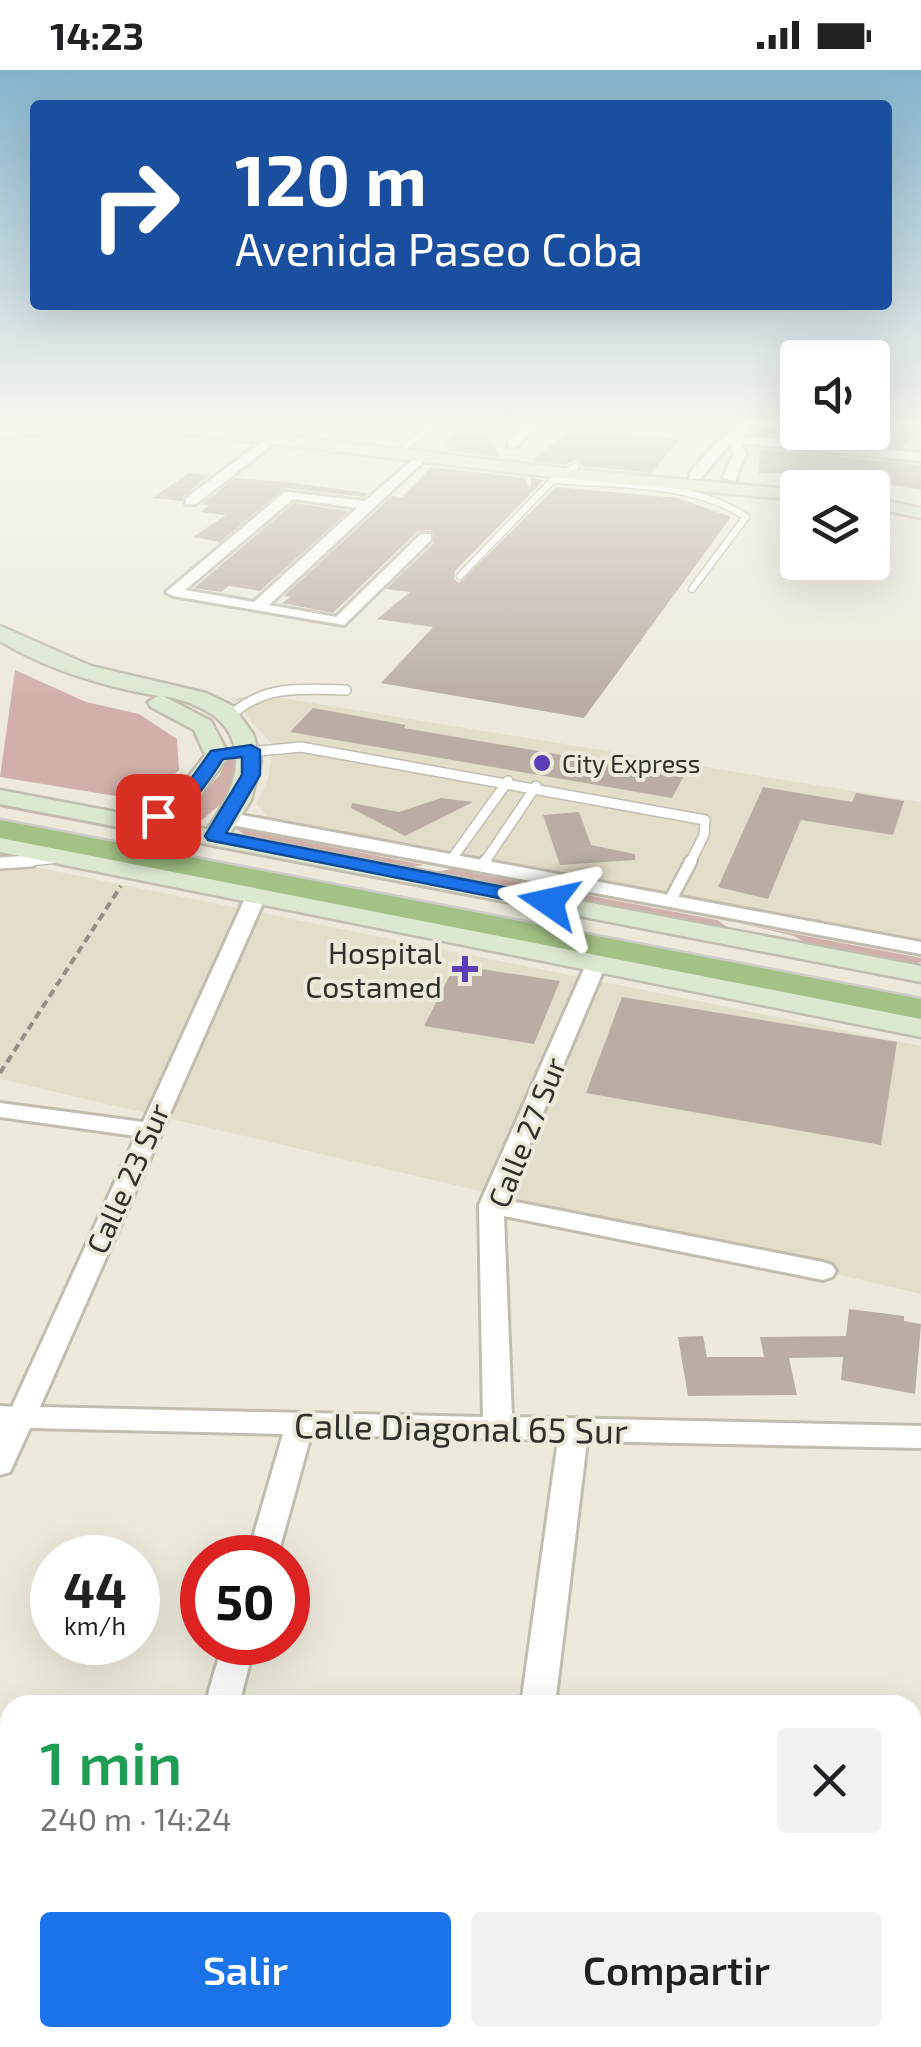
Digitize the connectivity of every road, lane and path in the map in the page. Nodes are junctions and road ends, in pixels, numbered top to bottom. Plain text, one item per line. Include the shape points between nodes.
1 (264, 516) edge
2 (359, 516) edge
3 (521, 516) edge
4 (744, 516) edge
5 (426, 537) dead end
6 (460, 576) dead end
7 (692, 589) dead end
8 (258, 607) junction
9 (0, 632) edge
10 (0, 651) edge
11 (79, 668) junction
12 (50, 674) junction
13 (346, 690) dead end
14 (231, 716) junction
15 (251, 750) junction
16 (218, 754) junction
17 (508, 781) junction
18 (536, 786) junction
19 (0, 797) edge
20 (0, 812) edge
21 (148, 824) junction
22 (0, 829) edge
23 (219, 830) junction
24 (0, 844) edge
25 (66, 857) junction
26 (451, 860) junction
27 (0, 862) edge
28 (482, 866) junction
29 (131, 870) junction
30 (402, 874) junction
31 (257, 894) junction
32 (670, 901) junction
33 (718, 911) junction
34 (921, 948) edge
35 (806, 951) junction
36 (597, 962) junction
37 (916, 975) edge
38 (921, 1009) edge
39 (921, 1028) edge
40 (0, 1073) edge
41 (0, 1110) edge
42 (148, 1130) junction
43 (492, 1205) junction
44 (823, 1271) dead end
45 (10, 1418) edge
46 (300, 1424) junction
47 (498, 1430) junction
48 (574, 1431) junction
49 (921, 1438) edge
50 (0, 1464) edge
51 (269, 1535) edge
52 (233, 1665) edge
53 (225, 1695) edge
54 (539, 1695) edge

1 - 8 street via 173,592
2 - 8 street
3 - 6 lane
4 - 7 lane
5 - 8 street via 339,622
9 - 11 main road
10 - 12 main road
11 - 12 main road
11 - 14 main road via 211,703
12 - 16 main road via 192,718 204,726
13 - 14 lane via 266,690
14 - 15 main road
15 - 16 lane
15 - 17 lane via 301,746
15 - 23 main road via 251,775
16 - 21 main road via 187,796
17 - 18 lane
17 - 26 lane
18 - 28 lane
18 - 32 lane via 705,820 704,835
19 - 21 main road
20 - 37 highway
21 - 23 main road
22 - 38 highway
23 - 26 street via 236,820
23 - 30 main road
24 - 25 main road
25 - 27 lane
25 - 29 main road
26 - 28 street
26 - 30 main road
28 - 32 street
29 - 31 main road
29 - 40 path
30 - 35 main road
31 - 36 main road
31 - 42 street, Calle 23 Sur
32 - 33 street
33 - 34 street
33 - 35 main road via 742,929 784,938
35 - 37 main road
36 - 39 main road
36 - 43 street, Calle 27 Sur
41 - 42 street
42 - 45 street, Calle 23 Sur
43 - 44 street
43 - 47 street, Calle 27 Sur
45 - 46 street, Calle Diagonal 65 Sur
45 - 50 street, Calle 23 Sur
46 - 47 street, Calle Diagonal 65 Sur
46 - 51 street
47 - 48 street, Calle Diagonal 65 Sur
48 - 49 street, Calle Diagonal 65 Sur
48 - 54 street
52 - 53 street

